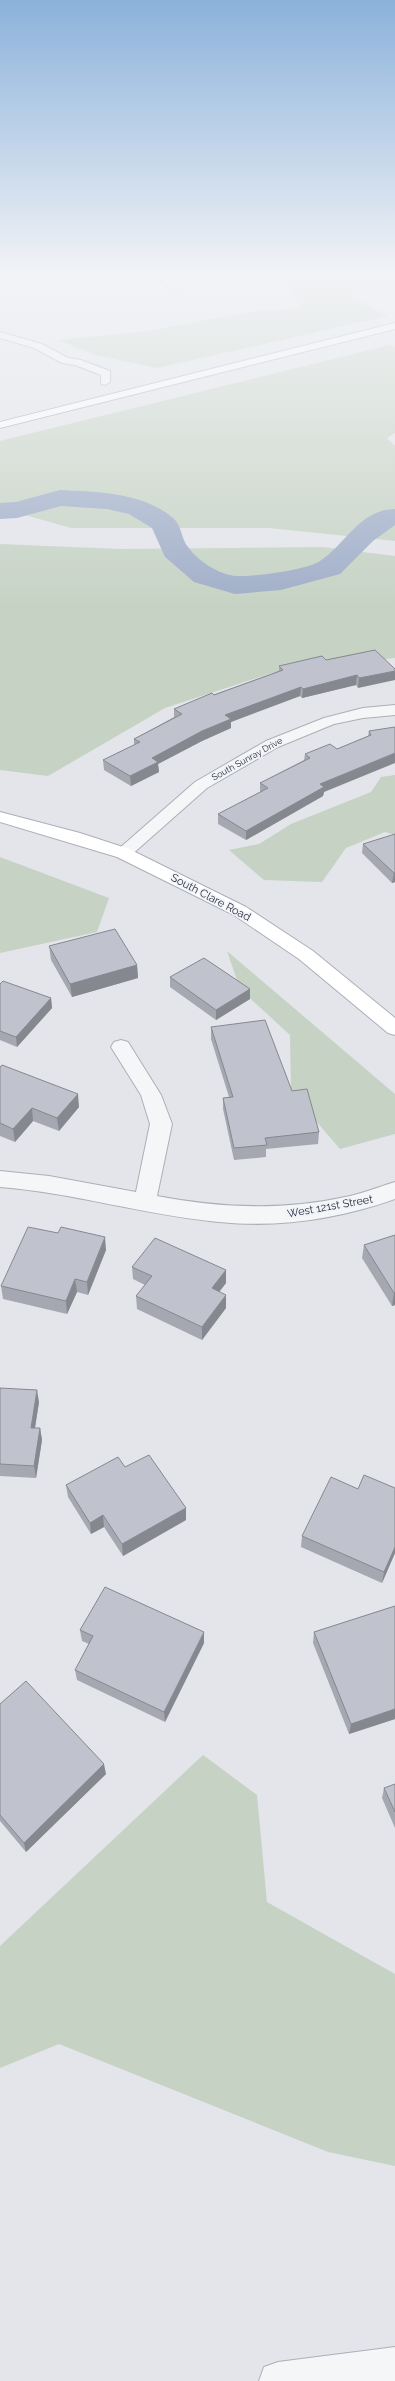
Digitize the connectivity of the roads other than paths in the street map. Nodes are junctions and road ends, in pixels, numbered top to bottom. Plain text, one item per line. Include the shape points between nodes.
1 (110, 385) edge
2 (160, 385) edge
3 (125, 394) junction
4 (0, 425) edge
5 (395, 710) edge
6 (0, 817) edge
7 (123, 853) junction
8 (395, 1028) edge
9 (121, 1048) dead end
10 (0, 1179) edge
11 (395, 1190) edge
12 (145, 1201) junction
13 (395, 2366) edge
14 (278, 2381) edge

1 - 3 street
2 - 3 street
3 - 4 street
5 - 7 street, South Sunray Drive via 329,721 272,744 201,785
6 - 7 street, South Clare Road
7 - 8 street, South Clare Road via 206,893 270,930 341,982
9 - 12 street via 151,1095 161,1124
10 - 12 street, West 121st Street via 42,1182
11 - 12 street, West 121st Street via 371,1200 300,1214 250,1216 196,1211
13 - 14 street

